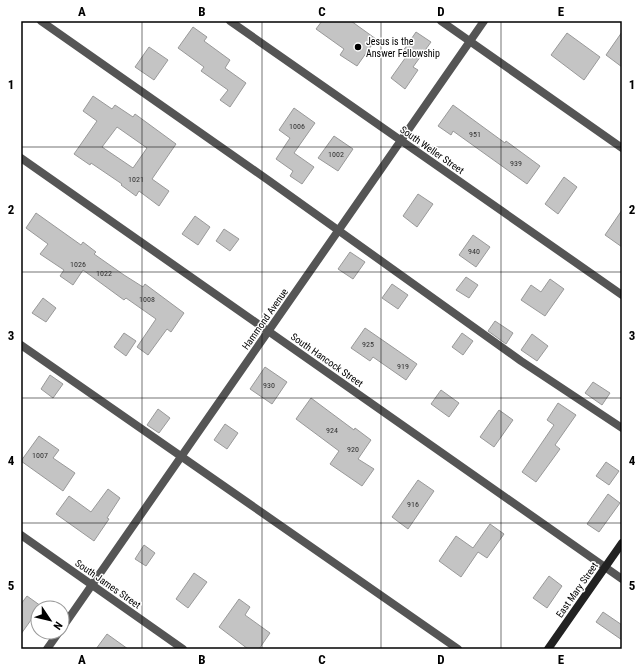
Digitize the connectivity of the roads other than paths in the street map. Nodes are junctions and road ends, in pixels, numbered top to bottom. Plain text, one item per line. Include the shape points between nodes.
1 (41, 21) edge
2 (230, 21) edge
3 (441, 21) edge
4 (484, 21) edge
5 (470, 41) junction
6 (401, 141) junction
7 (622, 148) edge
8 (21, 158) edge
9 (338, 231) junction
10 (622, 295) edge
11 (268, 331) junction
12 (21, 344) edge
13 (622, 428) edge
14 (181, 456) junction
15 (21, 535) edge
16 (622, 543) edge
17 (605, 567) junction
18 (622, 579) edge
19 (92, 585) junction
20 (70, 617) edge
21 (53, 640) edge
22 (47, 649) edge
23 (183, 649) edge
24 (458, 649) edge
25 (548, 649) edge

1 - 9 street
2 - 6 street, South Weller Street
3 - 5 street
4 - 5 street, Hammond Avenue
5 - 6 street, Hammond Avenue
5 - 7 street
6 - 9 street, Hammond Avenue
6 - 10 street, South Weller Street
8 - 11 street, South Hancock Street
9 - 11 street, Hammond Avenue
9 - 13 street via 521,361
11 - 14 street, Hammond Avenue
11 - 17 street, South Hancock Street
12 - 14 street
14 - 19 street, Hammond Avenue
14 - 24 street
15 - 19 street, South James Street
16 - 17 main road, East Mary Street
17 - 18 street, South Hancock Street
17 - 25 main road, East Mary Street
19 - 20 street, Hammond Avenue
19 - 23 street, South James Street
21 - 22 street

